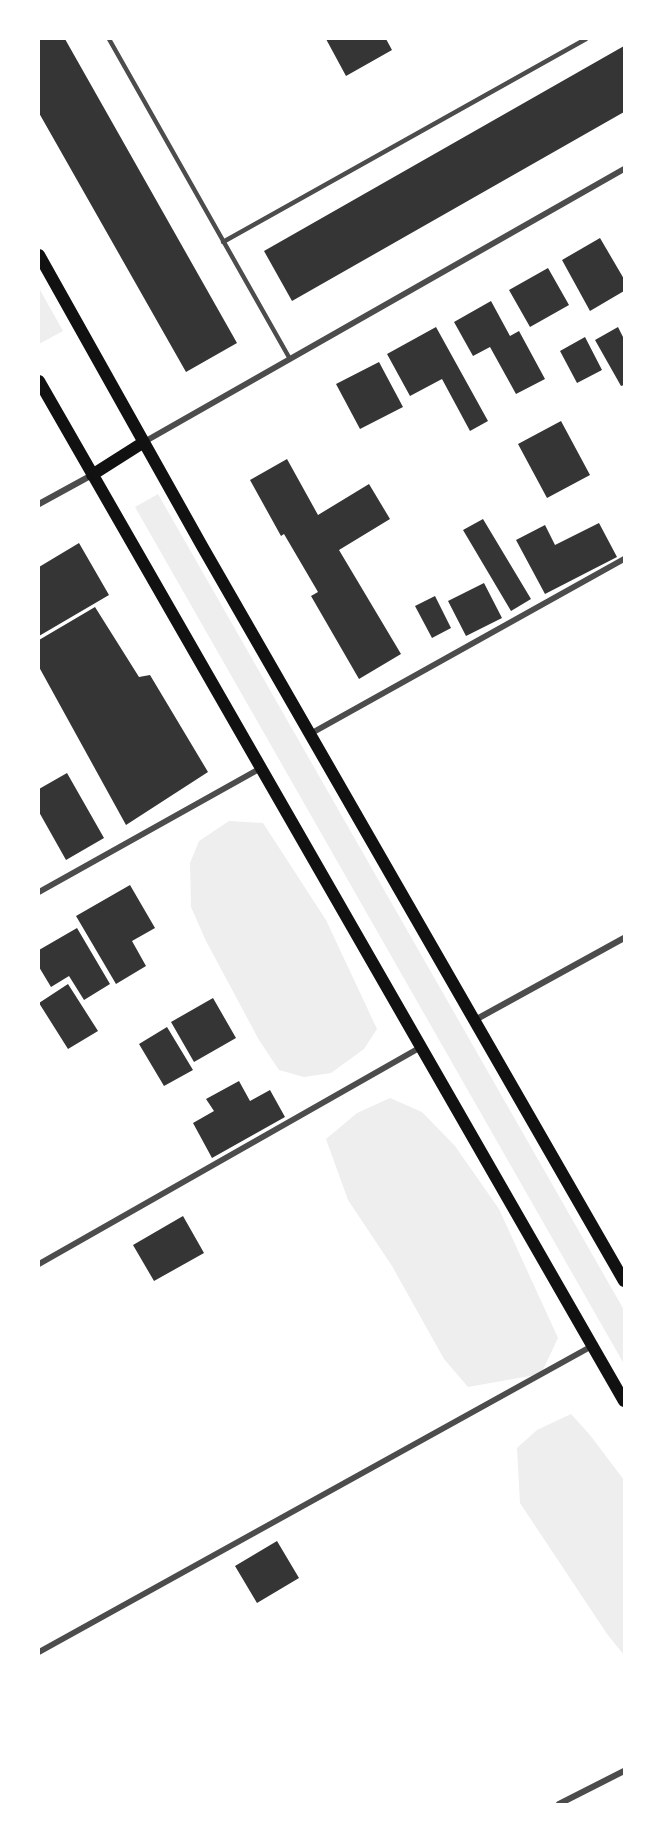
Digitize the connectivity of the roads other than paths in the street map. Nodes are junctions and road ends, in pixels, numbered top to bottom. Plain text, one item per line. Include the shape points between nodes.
1 (109, 39) edge
2 (586, 39) edge
3 (624, 169) edge
4 (223, 242) junction
5 (39, 255) edge
6 (290, 359) junction
7 (39, 381) edge
8 (144, 442) junction
9 (92, 475) junction
10 (39, 504) edge
11 (624, 559) edge
12 (310, 735) junction
13 (261, 768) junction
14 (39, 892) edge
15 (624, 938) edge
16 (475, 1020) junction
17 (421, 1047) junction
18 (39, 1264) edge
19 (624, 1281) edge
20 (592, 1346) junction
21 (624, 1401) edge
22 (39, 1652) edge
23 (624, 1771) edge
24 (559, 1804) edge

1 - 4 lane
2 - 4 lane
3 - 6 street
4 - 6 lane
5 - 8 main road
6 - 8 street
7 - 9 main road
8 - 9 main road
8 - 12 main road
9 - 10 street
9 - 13 main road
11 - 12 street
12 - 16 main road
13 - 14 street
13 - 17 main road
15 - 16 street
16 - 19 main road
17 - 18 street
17 - 20 main road
20 - 21 main road
20 - 22 street
23 - 24 street

